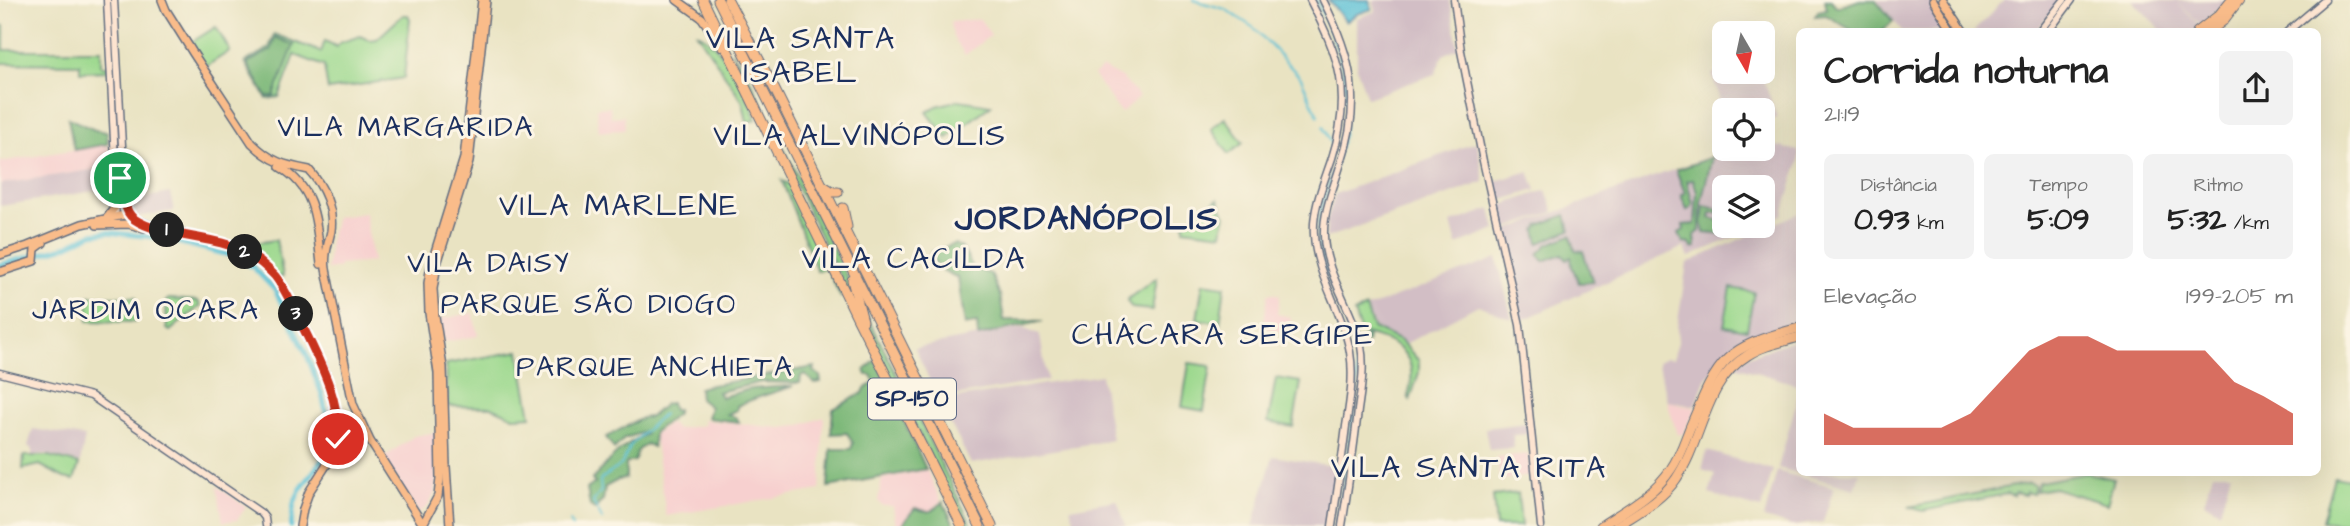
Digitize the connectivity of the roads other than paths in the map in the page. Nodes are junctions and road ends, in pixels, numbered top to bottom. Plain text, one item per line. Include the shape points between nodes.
1 (107, 0) edge
2 (114, 0) edge
3 (161, 0) edge
4 (484, 0) edge
5 (677, 0) edge
6 (704, 0) edge
7 (716, 0) edge
8 (730, 0) edge
9 (1310, 0) edge
10 (1323, 0) edge
11 (1454, 0) edge
12 (1933, 0) edge
13 (1944, 0) edge
14 (2064, 0) edge
15 (2072, 0) edge
16 (2231, 0) edge
17 (2239, 0) edge
18 (2325, 0) edge
19 (1950, 28) edge
20 (1962, 28) edge
21 (2042, 28) edge
22 (2051, 28) edge
23 (2202, 28) edge
24 (2214, 28) edge
25 (2292, 28) edge
26 (719, 31) junction
27 (751, 75) junction
28 (747, 91) junction
29 (304, 169) junction
30 (805, 174) junction
31 (120, 178) junction
32 (299, 183) junction
33 (821, 184) junction
34 (838, 192) dead end
35 (117, 204) joint
36 (843, 208) dead end
37 (111, 217) junction
38 (316, 220) junction
39 (130, 221) junction
40 (839, 221) junction
41 (119, 224) junction
42 (331, 227) junction
43 (160, 229) junction
44 (0, 254) edge
45 (856, 254) junction
46 (32, 255) junction
47 (0, 272) edge
48 (849, 272) junction
49 (1796, 329) edge
50 (1796, 338) edge
51 (869, 340) junction
52 (0, 373) edge
53 (437, 497) junction
54 (448, 498) junction
55 (431, 511) junction
56 (416, 514) junction
57 (450, 522) edge
58 (958, 524) edge
59 (266, 526) edge
60 (300, 526) edge
61 (422, 526) edge
62 (978, 526) edge
63 (992, 526) edge
64 (1332, 526) edge
65 (1342, 526) edge
66 (1541, 526) edge
67 (1601, 526) edge
68 (1617, 526) edge

1 - 31 main road
2 - 31 main road
3 - 29 main road via 245,134 260,151 286,167
3 - 32 main road via 163,11 241,136
4 - 53 main road via 464,158 428,283 439,388
4 - 54 main road via 472,148 433,289 443,371
5 - 28 main road via 708,26
6 - 26 highway, SP-150
7 - 27 highway, SP-150
7 - 30 highway, SP-150
8 - 33 highway, SP-150
9 - 64 main road via 1336,56 1342,99 1337,139 1314,229 1316,255 1351,360
10 - 65 main road via 1345,49 1353,99 1350,134 1324,231 1327,255 1362,358
11 - 66 main road via 1520,325
12 - 19 main road
13 - 20 main road
14 - 21 main road
15 - 22 main road
16 - 23 highway
17 - 24 highway
18 - 25 main road
26 - 27 highway
26 - 28 highway, SP-150
27 - 48 highway, SP-150
28 - 51 highway, SP-150
29 - 32 main road
29 - 42 main road via 324,192
30 - 40 highway
30 - 62 highway, SP-150
31 - 35 main road
31 - 39 main road
32 - 38 main road
33 - 34 highway
33 - 40 highway, SP-150
35 - 37 main road
36 - 45 highway via 845,222 856,238
37 - 39 main road via 124,215
37 - 41 main road
37 - 46 main road via 76,226
38 - 42 main road via 322,230
38 - 61 main road via 321,266 352,411 366,441
39 - 41 main road
39 - 43 main road
39 - 43 main road
40 - 45 highway, SP-150
41 - 46 main road via 80,228 38,246
42 - 56 main road via 324,258 353,404 370,441
43 - 60 main road via 227,244 258,260 282,286 312,346 330,389 339,437 333,457 307,497
44 - 46 main road
45 - 63 highway, SP-150
46 - 47 main road
48 - 51 highway
48 - 62 highway, SP-150
49 - 67 highway via 1748,344 1730,355 1708,385 1665,478
50 - 68 highway via 1758,350 1732,367 1718,385 1676,480
51 - 58 highway, SP-150
52 - 59 main road via 86,393 264,516
53 - 54 main road via 443,503
53 - 55 main road
53 - 56 main road via 422,514
54 - 57 main road
55 - 57 main road via 442,510
55 - 61 main road
56 - 61 main road

